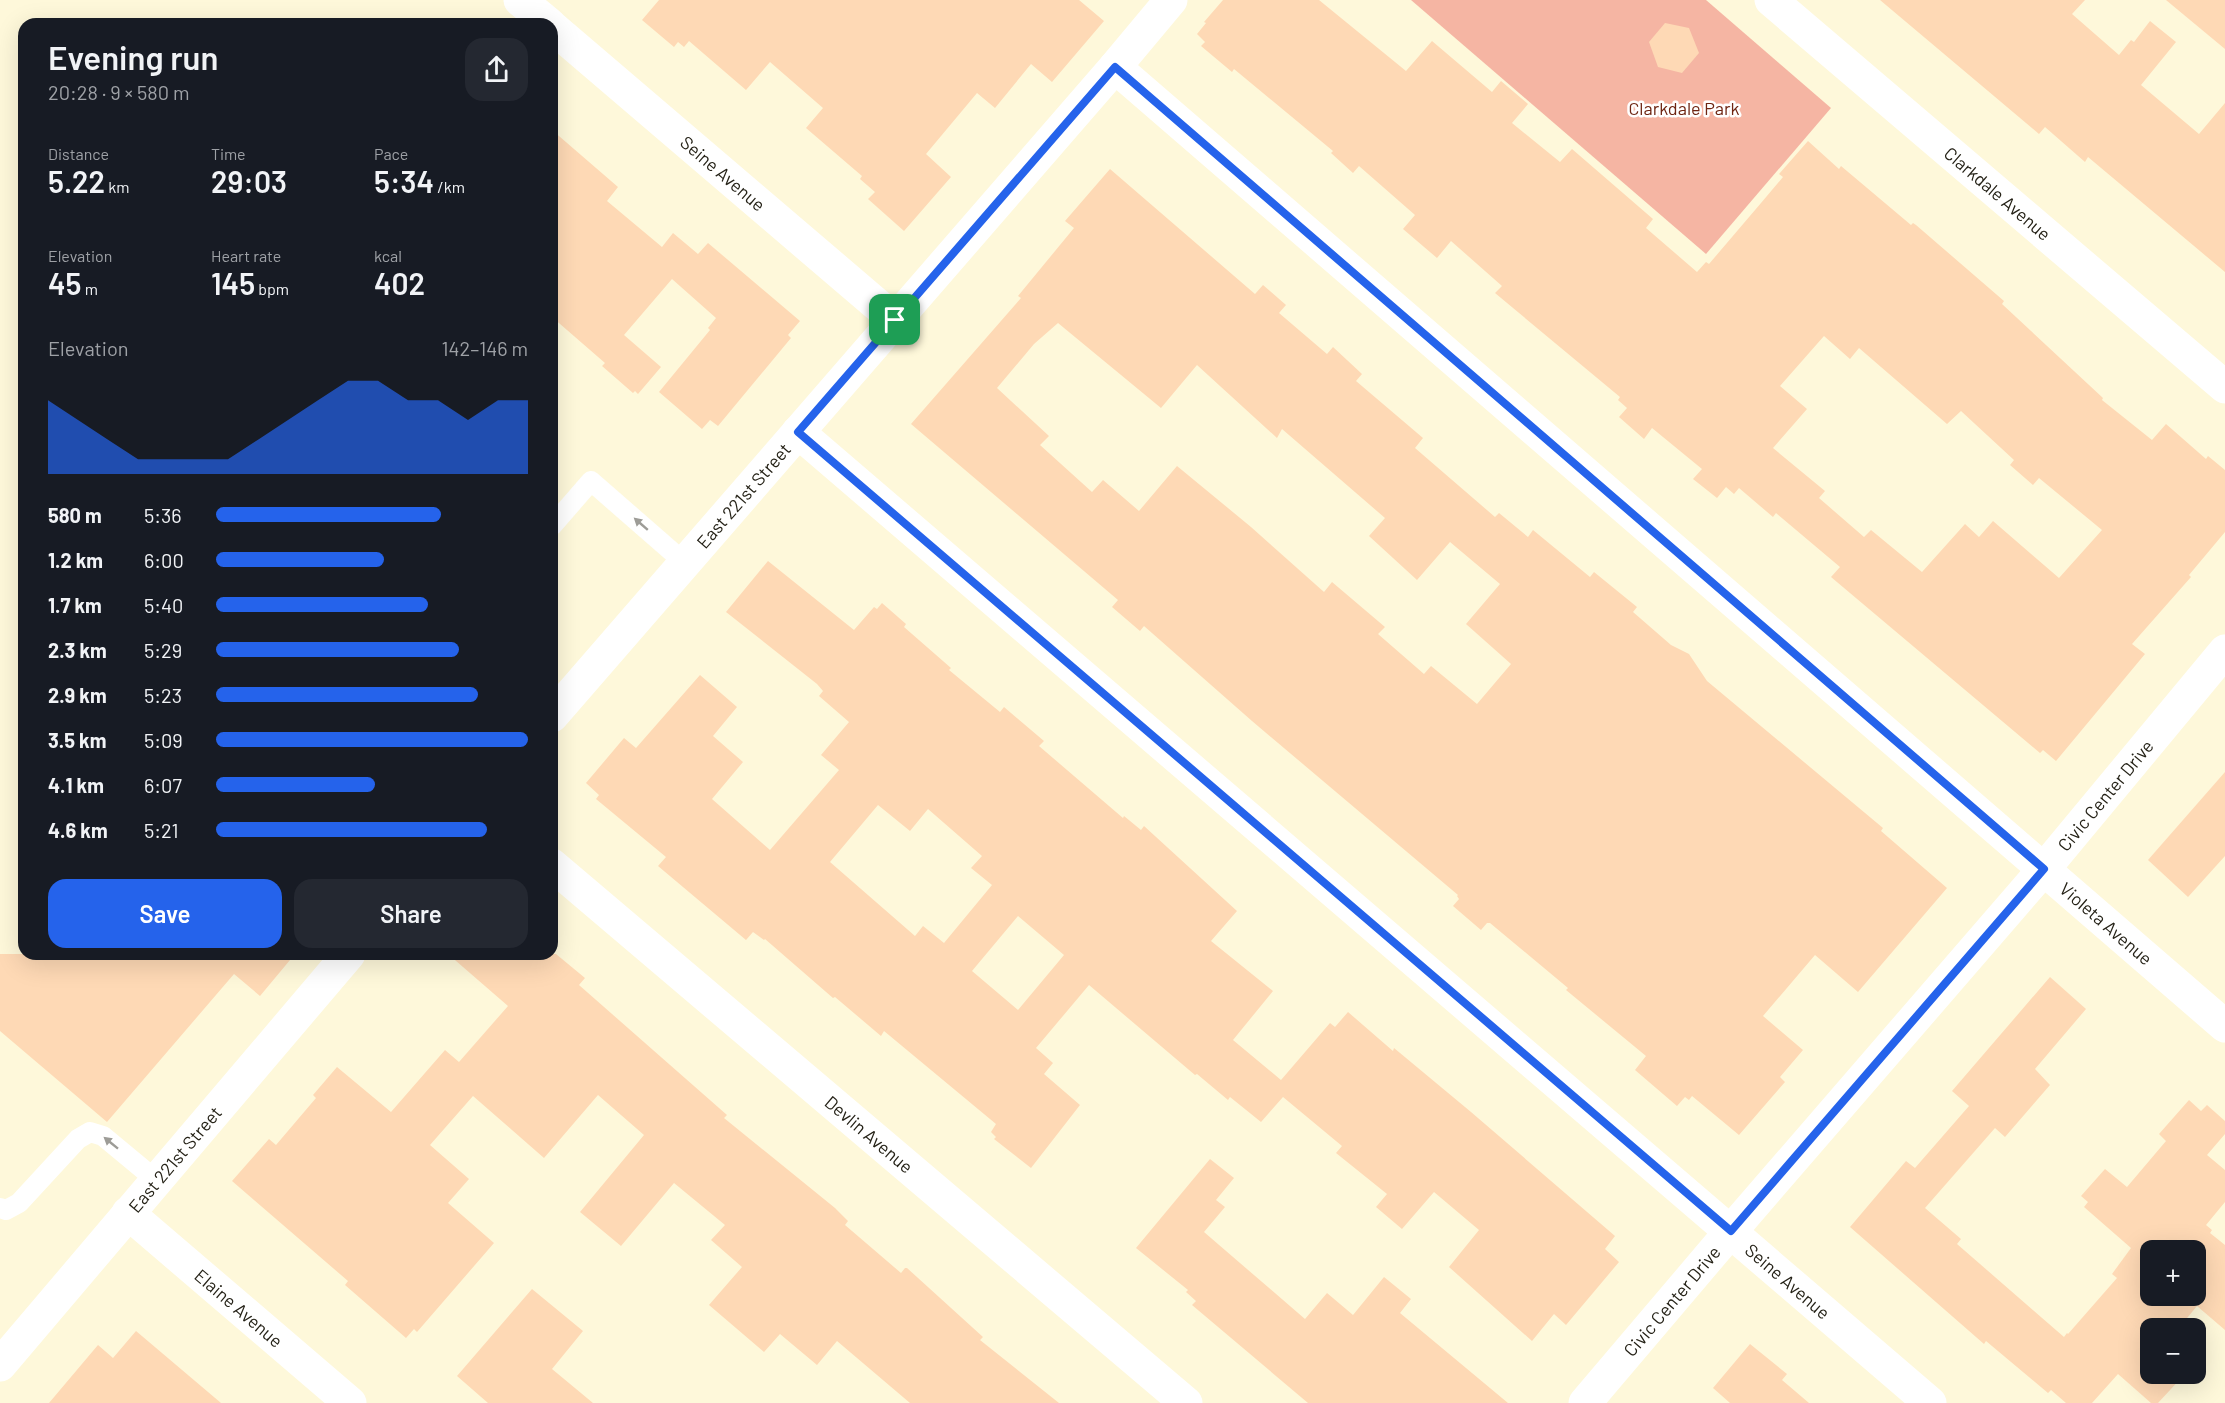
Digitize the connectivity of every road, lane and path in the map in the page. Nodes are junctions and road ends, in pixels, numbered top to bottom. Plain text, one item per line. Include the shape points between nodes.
1 (520, 0) edge
2 (1171, 0) edge
3 (1771, 0) edge
4 (542, 18) edge
5 (558, 32) edge
6 (1115, 67) junction
7 (895, 320) junction
8 (2225, 387) edge
9 (798, 432) junction
10 (558, 519) edge
11 (685, 563) junction
12 (2225, 651) edge
13 (558, 709) edge
14 (2044, 869) junction
15 (558, 871) edge
16 (344, 960) edge
17 (2225, 1026) edge
18 (156, 1180) junction
19 (0, 1208) edge
20 (128, 1214) junction
21 (1731, 1231) junction
22 (4, 1354) edge
23 (350, 1403) edge
24 (1186, 1403) edge
25 (1585, 1403) edge
26 (1930, 1403) edge

1 - 4 street
2 - 6 street, East 221st Street
3 - 8 street, Clarkdale Avenue
5 - 7 street, Seine Avenue
6 - 7 street, East 221st Street
6 - 14 street, Violeta Avenue
7 - 9 street, East 221st Street
9 - 11 street, East 221st Street
9 - 21 street, Seine Avenue
11 -> 10 lane via 591,481
11 - 13 street, East 221st Street
12 - 14 street, Civic Center Drive
14 - 17 street, Violeta Avenue
14 - 21 street, Civic Center Drive
15 - 24 street, Devlin Avenue
16 - 18 street, East 221st Street
18 -> 19 lane via 103,1136 90,1132 78,1139 19,1203 6,1210
18 - 20 street, East 221st Street
20 - 22 street, East 221st Street
20 - 23 street, Elaine Avenue
21 - 25 street, Civic Center Drive
21 - 26 street, Seine Avenue

